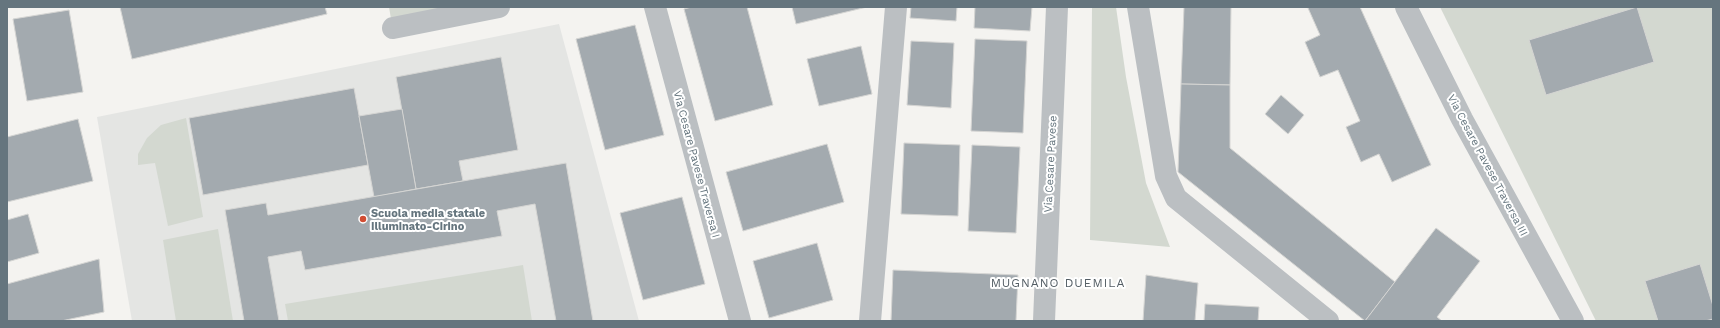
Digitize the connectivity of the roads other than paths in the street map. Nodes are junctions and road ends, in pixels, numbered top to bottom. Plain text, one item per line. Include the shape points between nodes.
1 (499, 7) edge
2 (655, 7) edge
3 (896, 7) edge
4 (1057, 7) edge
5 (1138, 7) edge
6 (1406, 7) edge
7 (393, 28) dead end
8 (740, 321) edge
9 (870, 321) edge
10 (1044, 321) edge
11 (1328, 321) edge
12 (1573, 321) edge

1 - 7 street
2 - 8 street, Via Cesare Pavese Traversa I
3 - 9 street
4 - 10 street, Via Cesare Pavese
5 - 11 street via 1166,176 1176,198
6 - 12 street, Via Cesare Pavese Traversa III via 1462,119

